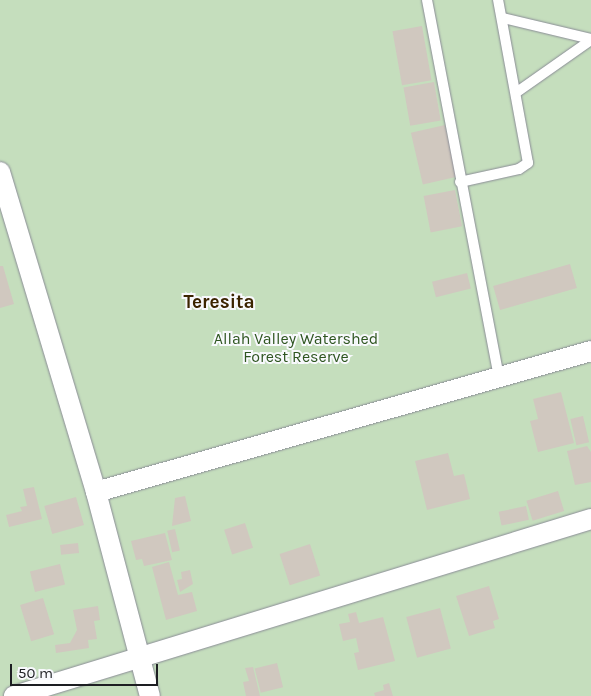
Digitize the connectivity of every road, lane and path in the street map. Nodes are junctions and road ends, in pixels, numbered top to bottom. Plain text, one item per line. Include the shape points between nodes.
1 (427, 0) edge
2 (498, 0) edge
3 (503, 18) junction
4 (591, 39) edge
5 (517, 92) junction
6 (0, 172) edge
7 (460, 182) junction
8 (591, 350) edge
9 (499, 376) junction
10 (96, 492) junction
11 (591, 519) edge
12 (137, 659) junction
13 (14, 696) edge
14 (150, 696) edge

1 - 7 lane
2 - 3 lane
3 - 4 lane
3 - 5 lane
4 - 5 lane
5 - 7 lane via 528,163 519,169
6 - 10 street
7 - 9 lane
8 - 9 street
9 - 10 street
10 - 12 street
11 - 12 street
12 - 13 street
12 - 14 street

